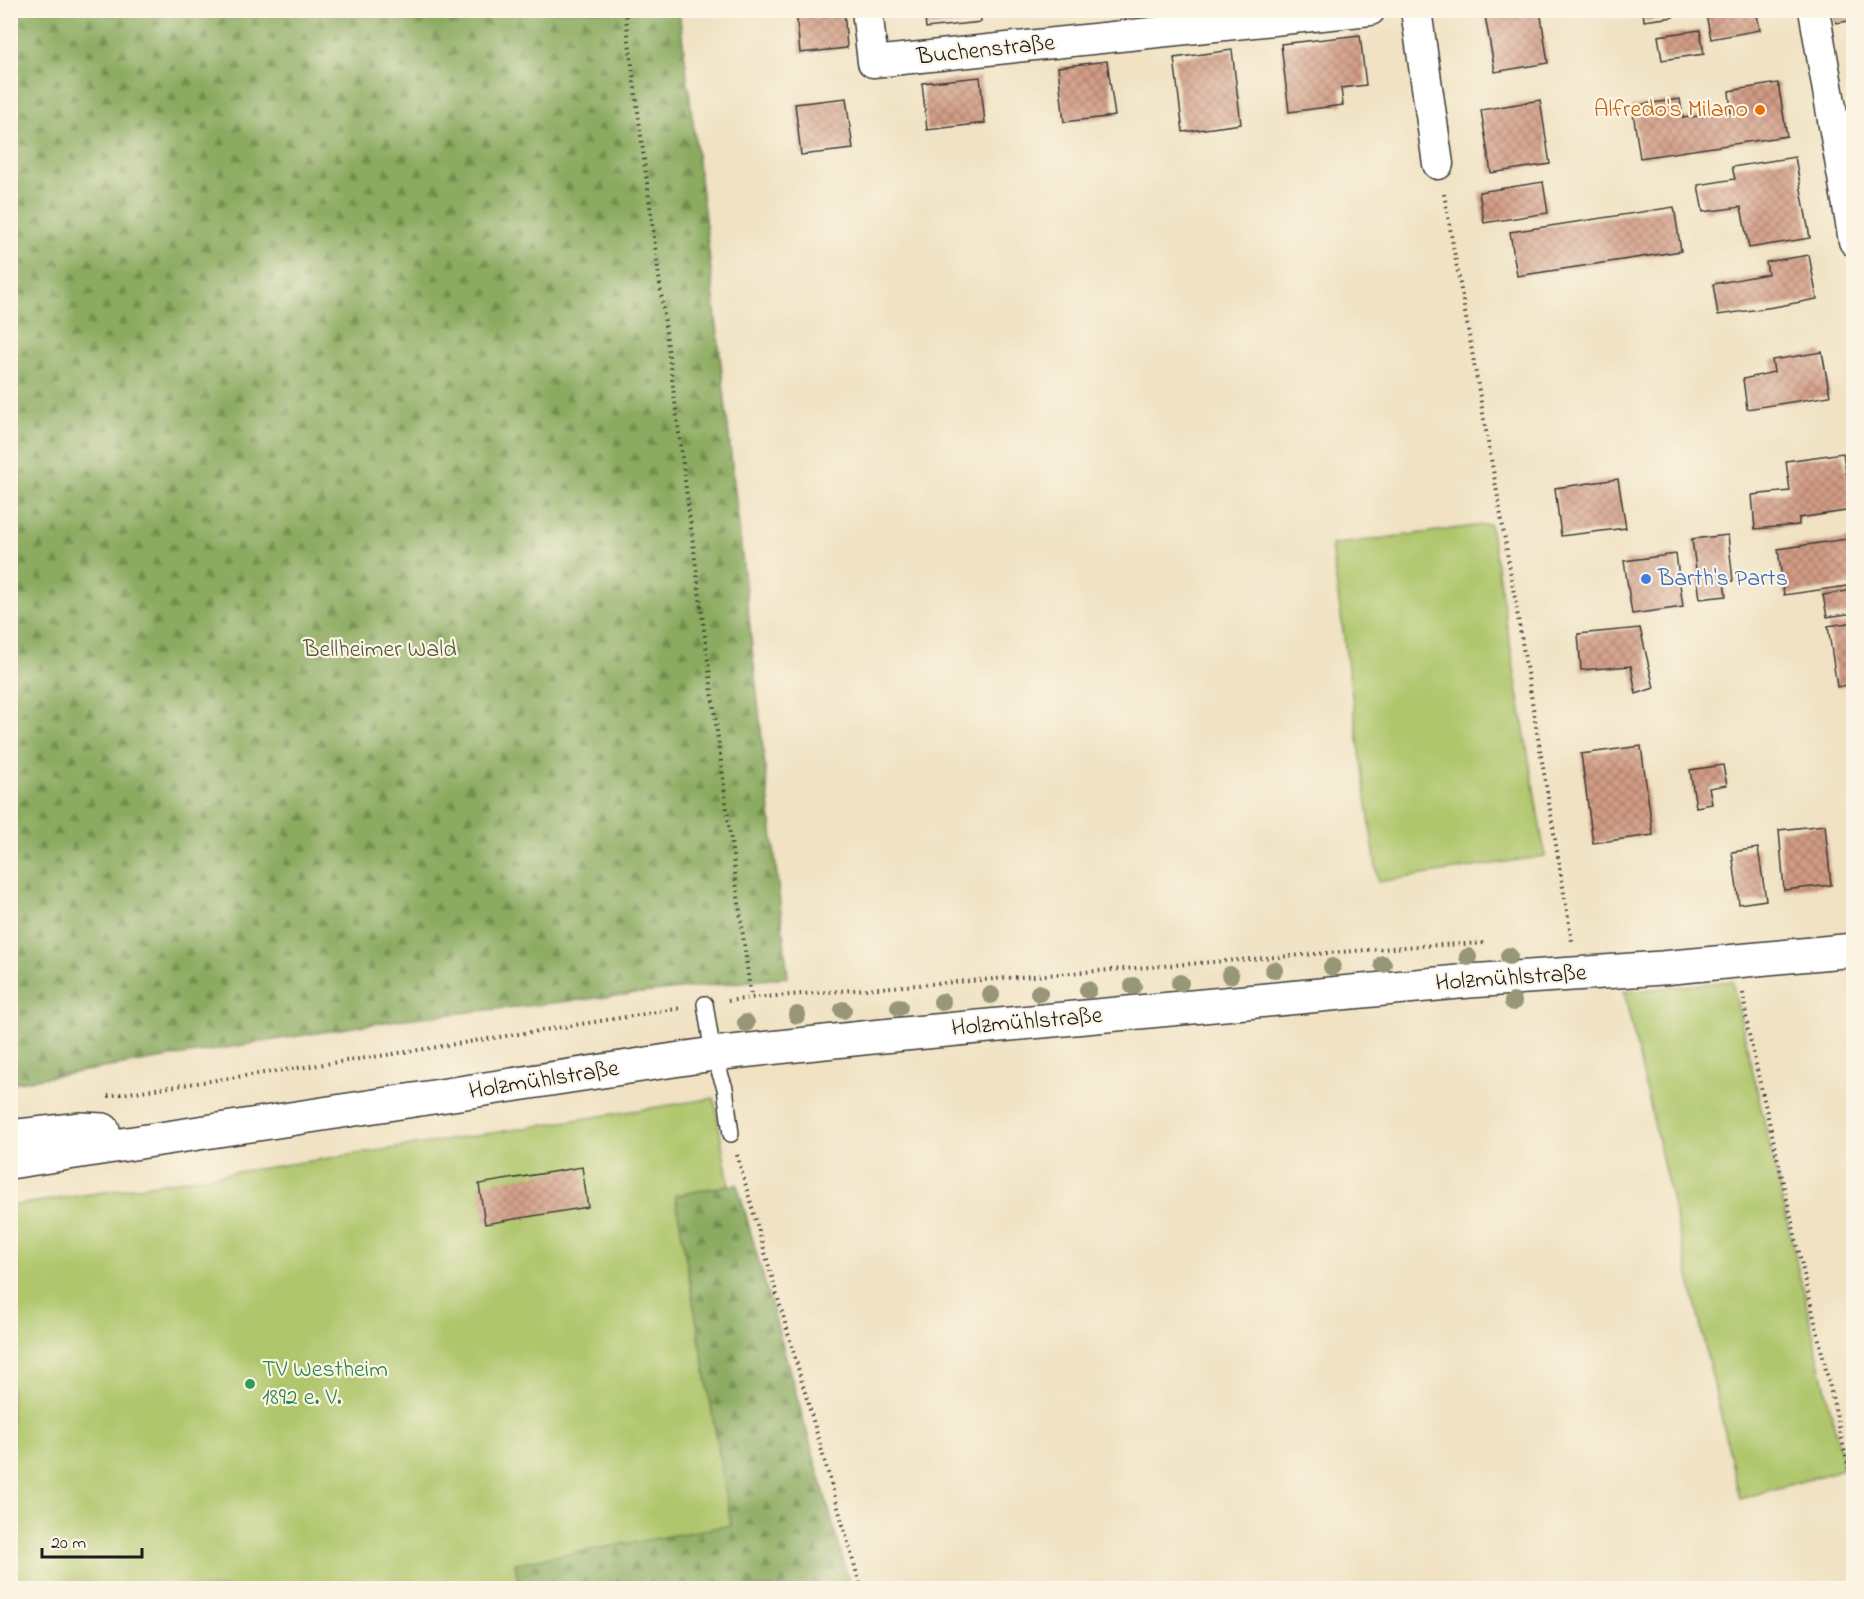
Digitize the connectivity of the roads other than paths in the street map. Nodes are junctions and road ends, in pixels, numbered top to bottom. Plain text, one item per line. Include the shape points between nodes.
1 (867, 10) edge
2 (1370, 10) edge
3 (1416, 10) edge
4 (1814, 10) edge
5 (1149, 22) edge
6 (1847, 163) edge
7 (1438, 164) road end
8 (1854, 241) edge
9 (1854, 950) edge
10 (705, 1004) dead end
11 (713, 1054) junction
12 (204, 1133) junction
13 (731, 1134) road end
14 (10, 1137) edge
15 (10, 1162) edge

1 - 5 street, Buchenstraße via 873,62
2 - 5 street, Buchenstraße
3 - 7 street
4 - 6 street
6 - 8 street
9 - 11 main road, Holzmühlstraße via 1469,981
10 - 11 lane
11 - 12 main road, Holzmühlstraße
11 - 13 lane via 725,1088
12 - 14 main road, Holzmühlstraße via 81,1129
12 - 15 main road, Holzmühlstraße

